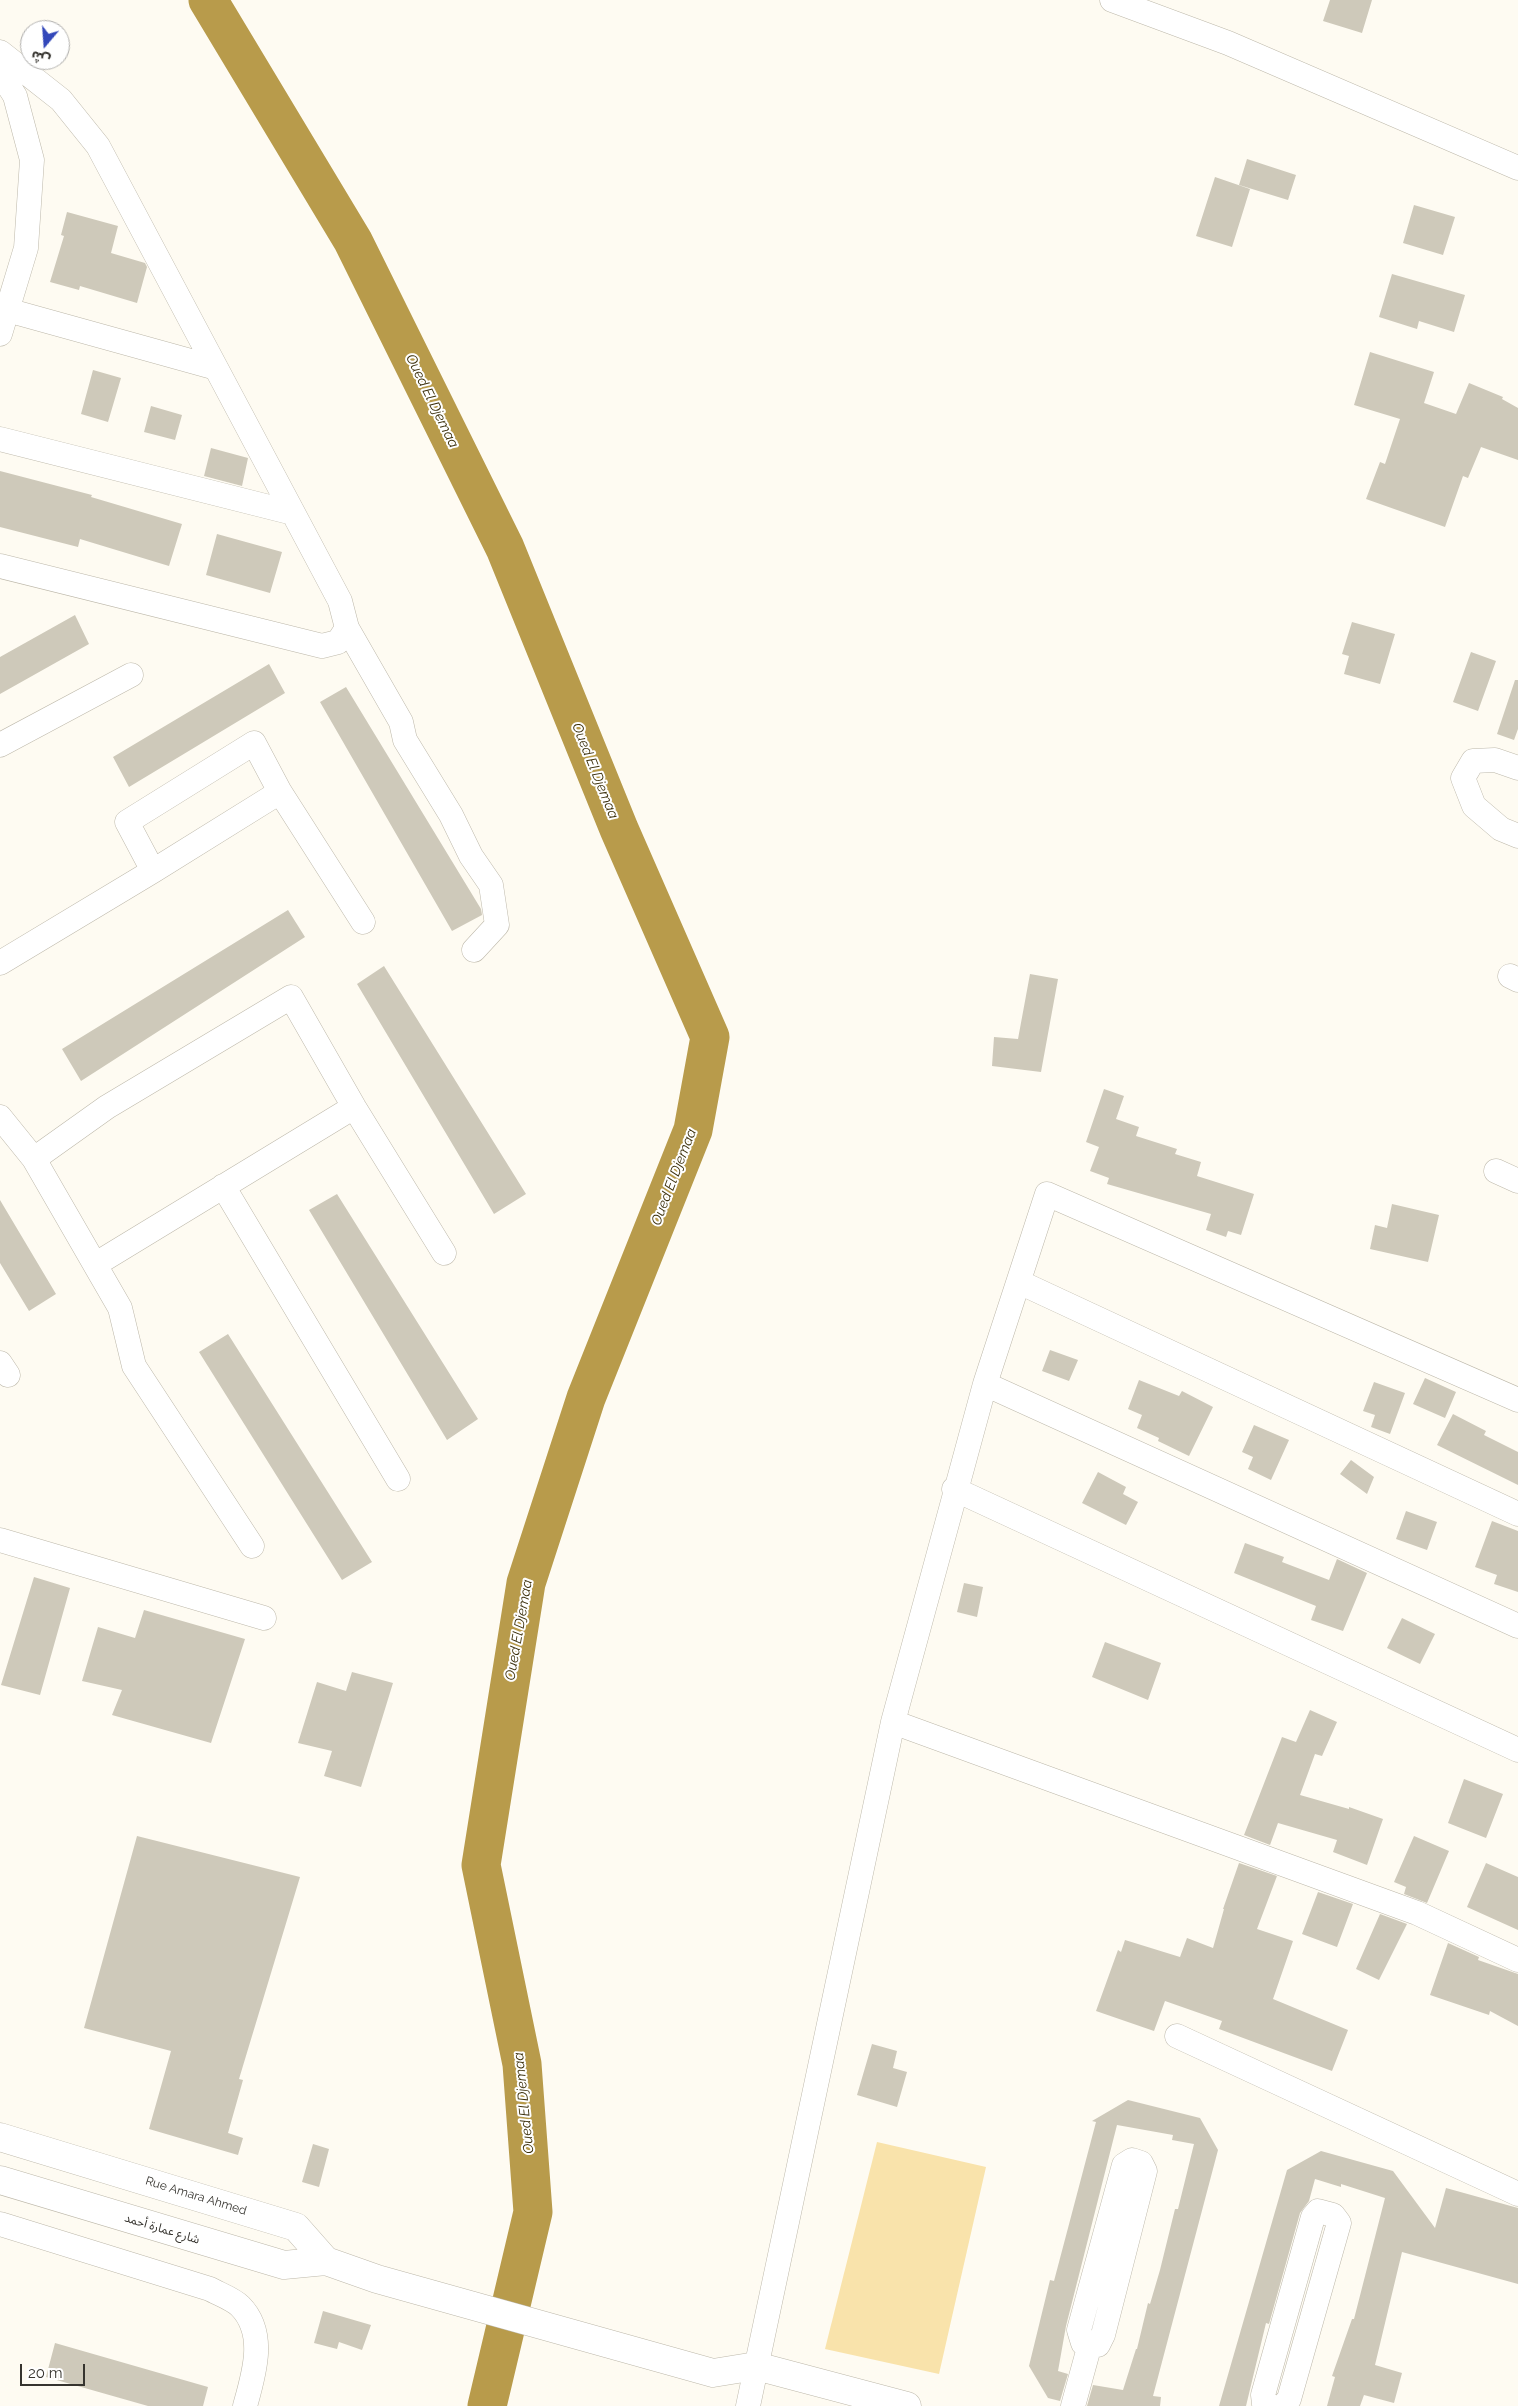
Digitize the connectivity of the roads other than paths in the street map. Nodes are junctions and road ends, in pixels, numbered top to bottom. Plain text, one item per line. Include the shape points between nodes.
1 (1112, 0) edge
2 (0, 52) edge
3 (0, 72) edge
4 (1518, 168) edge
5 (8, 310) junction
6 (0, 334) edge
7 (216, 368) junction
8 (0, 439) edge
9 (294, 513) junction
10 (0, 566) edge
11 (347, 628) junction
12 (131, 675) dead end
13 (0, 745) edge
14 (1518, 768) edge
15 (280, 792) junction
16 (1518, 836) edge
17 (153, 871) junction
18 (362, 922) dead end
19 (474, 950) dead end
20 (0, 963) edge
21 (354, 1107) junction
22 (0, 1117) edge
23 (34, 1159) junction
24 (1496, 1171) dead end
25 (1518, 1181) edge
26 (222, 1186) junction
27 (444, 1253) dead end
28 (96, 1264) junction
29 (1019, 1282) junction
30 (985, 1384) junction
31 (1518, 1400) edge
32 (398, 1479) dead end
33 (954, 1490) junction
34 (1518, 1514) edge
35 (0, 1540) edge
36 (252, 1546) dead end
37 (264, 1618) dead end
38 (1518, 1626) edge
39 (893, 1722) junction
40 (1518, 1750) edge
41 (1518, 1960) edge
42 (1177, 2036) dead end
43 (0, 2137) edge
44 (0, 2180) edge
45 (1518, 2194) edge
46 (0, 2224) edge
47 (326, 2261) junction
48 (1090, 2344) junction
49 (756, 2366) junction
50 (245, 2406) edge
51 (748, 2406) edge
52 (908, 2406) edge
53 (1073, 2406) edge
54 (1271, 2406) edge
55 (1284, 2406) edge

1 - 4 street via 1228,43
2 - 7 street via 61,100 98,146
3 - 5 street via 15,96 32,160 26,248
5 - 6 street
5 - 7 street
7 - 9 street
8 - 9 street
9 - 11 street via 340,601
10 - 11 street via 322,646 338,642
11 - 19 street via 401,722 405,740 491,885 497,925
12 - 13 street
14 - 16 street via 1495,760 1473,761 1463,778 1474,806 1501,829
15 - 17 street
15 - 17 street via 254,743 127,822
15 - 18 street
17 - 20 street
21 - 23 street via 291,997 106,1107
21 - 26 street
21 - 27 street
22 - 23 street
23 - 28 street
24 - 25 street
26 - 28 street
26 - 32 street
28 - 36 street via 120,1308 134,1366
29 - 30 street
29 - 31 street via 1047,1194
29 - 34 street
30 - 33 street
30 - 38 street
33 - 39 street
33 - 40 street
35 - 37 street
39 - 41 street via 1417,1912
39 - 49 street
42 - 45 street
43 - 47 street, Rue Amara Ahmed via 296,2227
44 - 47 street, شارع عمارة أحمد via 284,2265
46 - 50 street via 210,2289 240,2306 254,2326 257,2357
47 - 49 street, Rue Amara Ahmed via 377,2279 714,2374
48 - 48 street via 1098,2345 1103,2335 1145,2171 1141,2163 1132,2160 1124,2165 1079,2330 1083,2343
48 - 53 street
49 - 51 street
49 - 52 street
54 - 55 street via 1264,2404 1263,2395 1312,2218 1318,2211 1333,2215 1339,2223 1289,2399

